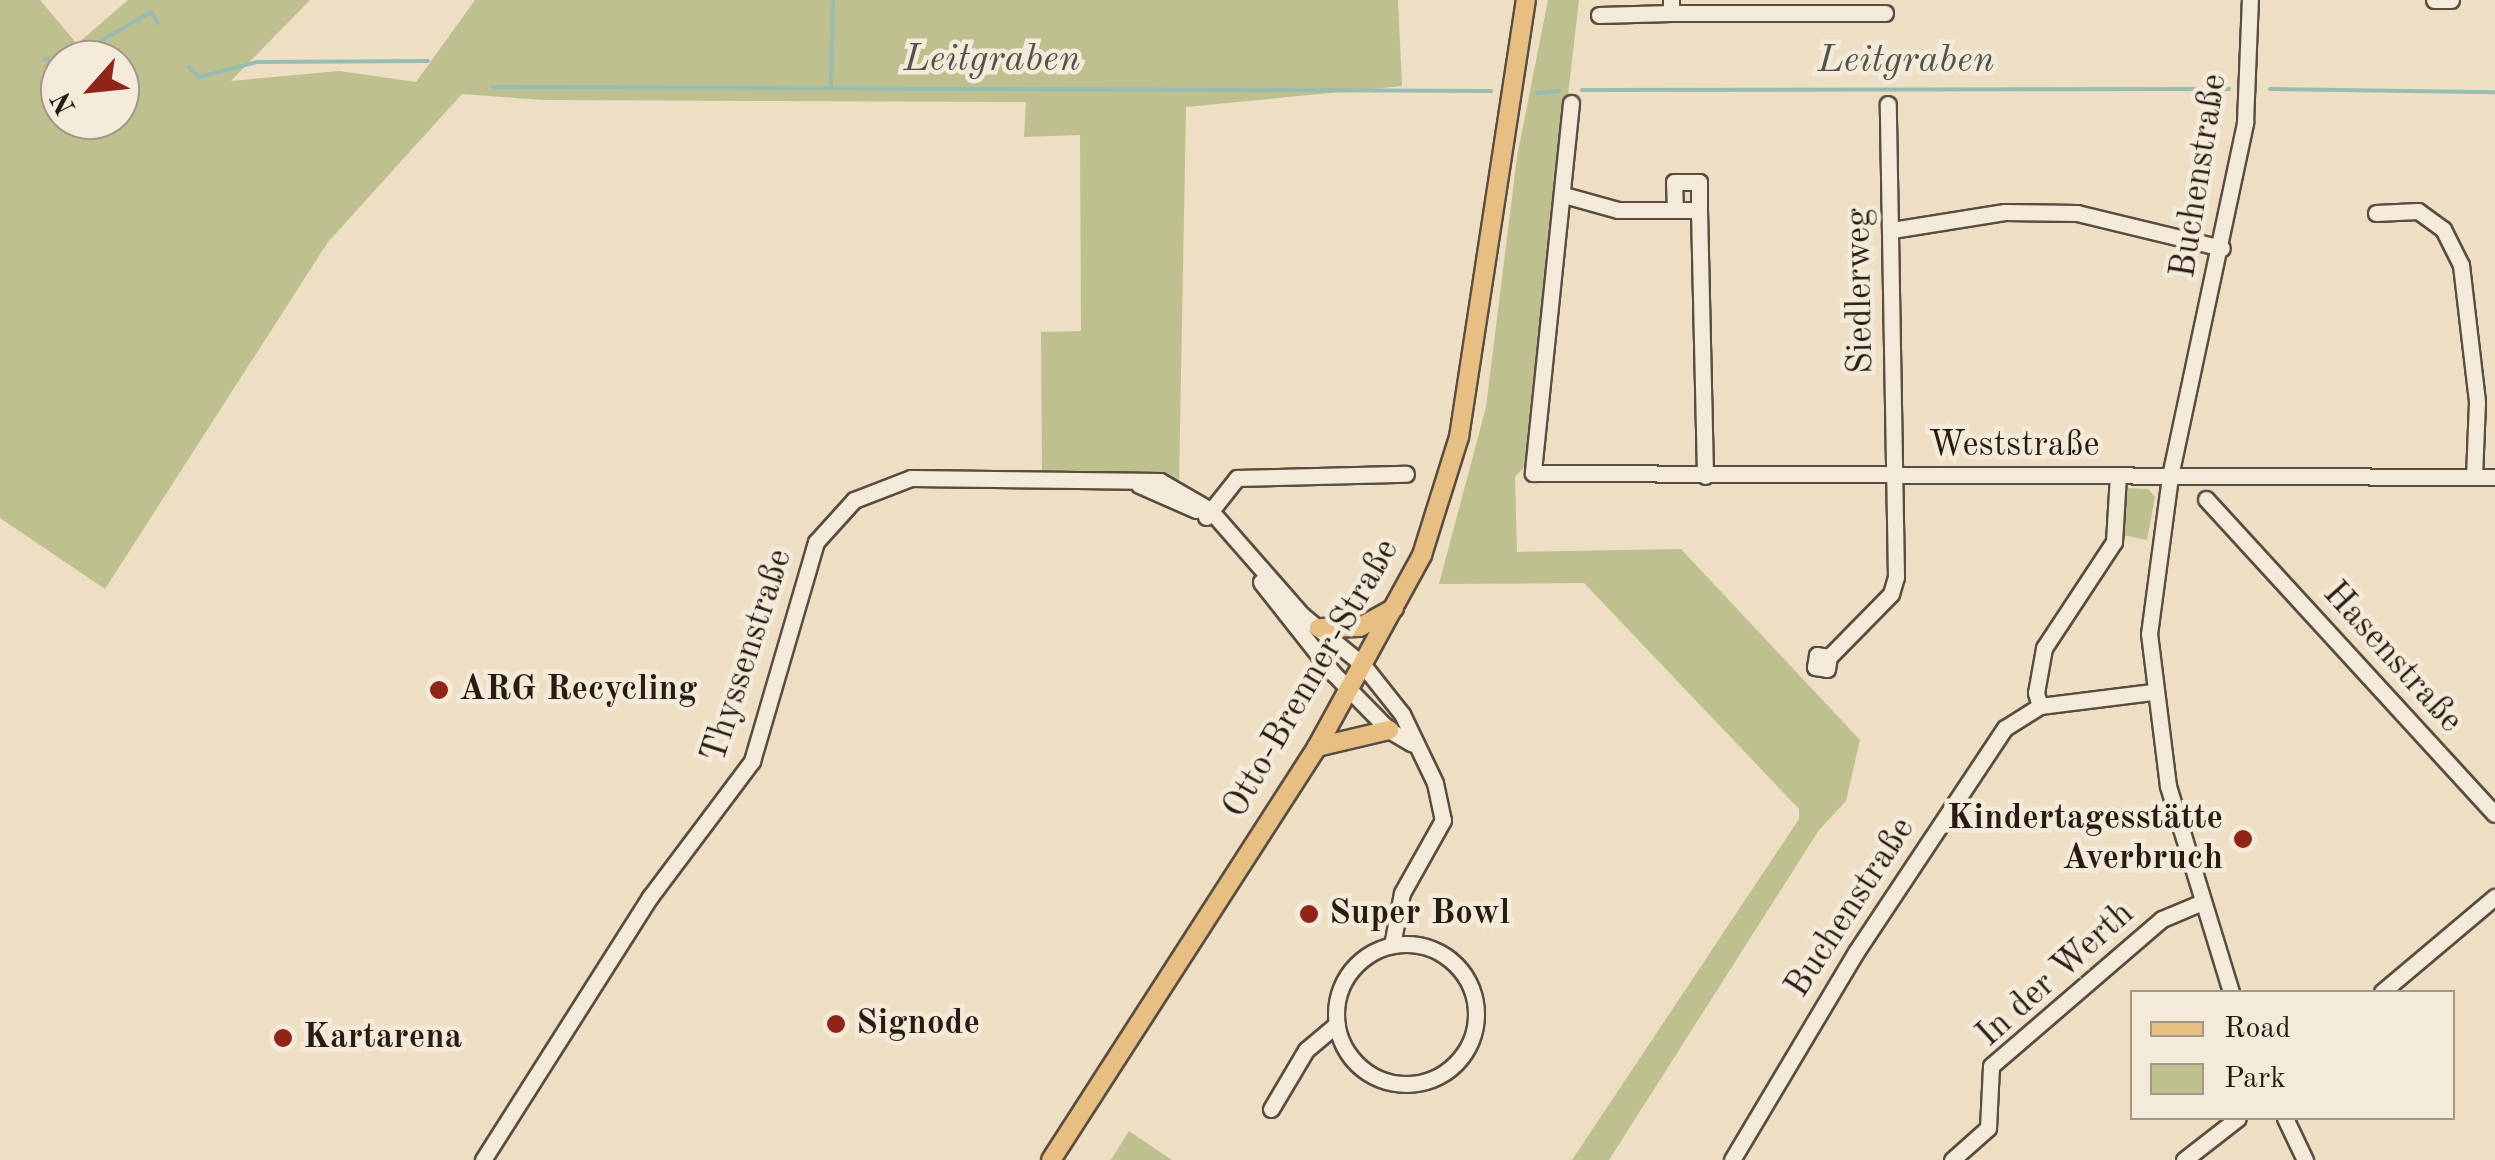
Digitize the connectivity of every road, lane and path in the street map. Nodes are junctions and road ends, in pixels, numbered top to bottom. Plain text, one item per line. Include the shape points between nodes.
1 (1526, 0) edge
2 (2250, 0) edge
3 (2434, 0) edge
4 (2452, 0) edge
5 (1671, 6) edge
6 (1693, 6) edge
7 (1861, 8) edge
8 (1885, 13) dead end
9 (1599, 15) dead end
10 (1571, 104) dead end
11 (1888, 104) dead end
12 (1564, 195) junction
13 (1675, 210) junction
14 (1699, 210) junction
15 (2376, 213) dead end
16 (1892, 230) junction
17 (2222, 248) junction
18 (1406, 474) dead end
19 (1704, 476) junction
20 (1894, 476) junction
21 (2118, 476) junction
22 (2170, 476) junction
23 (2474, 477) junction
24 (2495, 477) edge
25 (2206, 499) dead end
26 (1208, 513) junction
27 (1394, 608) junction
28 (1319, 628) junction
29 (1829, 657) dead end
30 (1363, 665) junction
31 (1351, 689) junction
32 (2152, 692) junction
33 (2040, 706) junction
34 (1389, 730) junction
35 (1410, 742) junction
36 (1316, 747) junction
37 (2495, 814) edge
38 (2495, 897) edge
39 (2200, 903) junction
40 (1392, 945) junction
41 (2230, 990) edge
42 (2384, 990) edge
43 (1336, 1024) junction
44 (1270, 1109) dead end
45 (2235, 1120) edge
46 (2286, 1120) edge
47 (483, 1160) edge
48 (1051, 1160) edge
49 (1732, 1160) edge
50 (1952, 1160) edge
51 (2184, 1160) edge
52 (2305, 1160) edge

1 - 27 main road, Otto-Brenner-Straße via 1460,437 1444,501
2 - 17 street, Buchenstraße via 2245,122
3 - 4 street
5 - 6 street
5 - 9 street
6 - 7 street
7 - 8 street
10 - 12 street
11 - 16 street, Siedlerweg
12 - 13 street via 1618,210
12 - 19 street, Weststraße via 1533,472
13 - 14 street
13 - 14 street via 1674,182 1699,182
14 - 19 street
15 - 23 street via 2418,212 2443,229 2461,264 2477,402
16 - 17 street via 2005,212 2076,213
16 - 20 street, Siedlerweg
17 - 22 street, Buchenstraße
18 - 26 street via 1237,478
19 - 20 street, Weststraße
20 - 21 street, Weststraße
20 - 29 street, Siedlerweg via 1891,594
21 - 22 street, Weststraße
21 - 33 street via 2114,542 2044,648
22 - 23 street, Weststraße
22 - 32 street, Buchenstraße via 2151,579
23 - 24 street, Weststraße
25 - 37 street, Hasenstraße via 2278,590
26 - 28 street, Thyssenstraße
26 - 31 street, Thyssenstraße
26 - 47 street, Thyssenstraße via 1123,478 911,478 868,492 833,520 816,542 752,761 650,897
27 - 28 main road via 1360,627
27 - 30 main road, Otto-Brenner-Straße
28 - 30 street, Thyssenstraße
30 - 31 main road, Otto-Brenner-Straße
30 - 35 street, Thyssenstraße via 1402,714
31 - 34 street, Thyssenstraße
31 - 36 main road, Otto-Brenner-Straße
32 - 33 street, Buchenstraße
32 - 39 street, Buchenstraße via 2168,786
33 - 49 street, Buchenstraße via 2005,728 1856,952
34 - 35 street, Thyssenstraße
34 - 36 main road
35 - 40 street, Thyssenstraße via 1434,783 1443,820 1402,892
36 - 48 main road, Otto-Brenner-Straße
38 - 42 street
39 - 41 street, Buchenstraße
39 - 50 street, In der Werth via 2162,919 1990,1066 1988,1128
40 - 43 street via 1349,973
40 - 43 street via 1438,951 1464,974 1476,1007 1466,1052 1450,1069 1406,1085 1381,1080 1344,1048
43 - 44 street via 1306,1050
45 - 51 street
46 - 52 street

